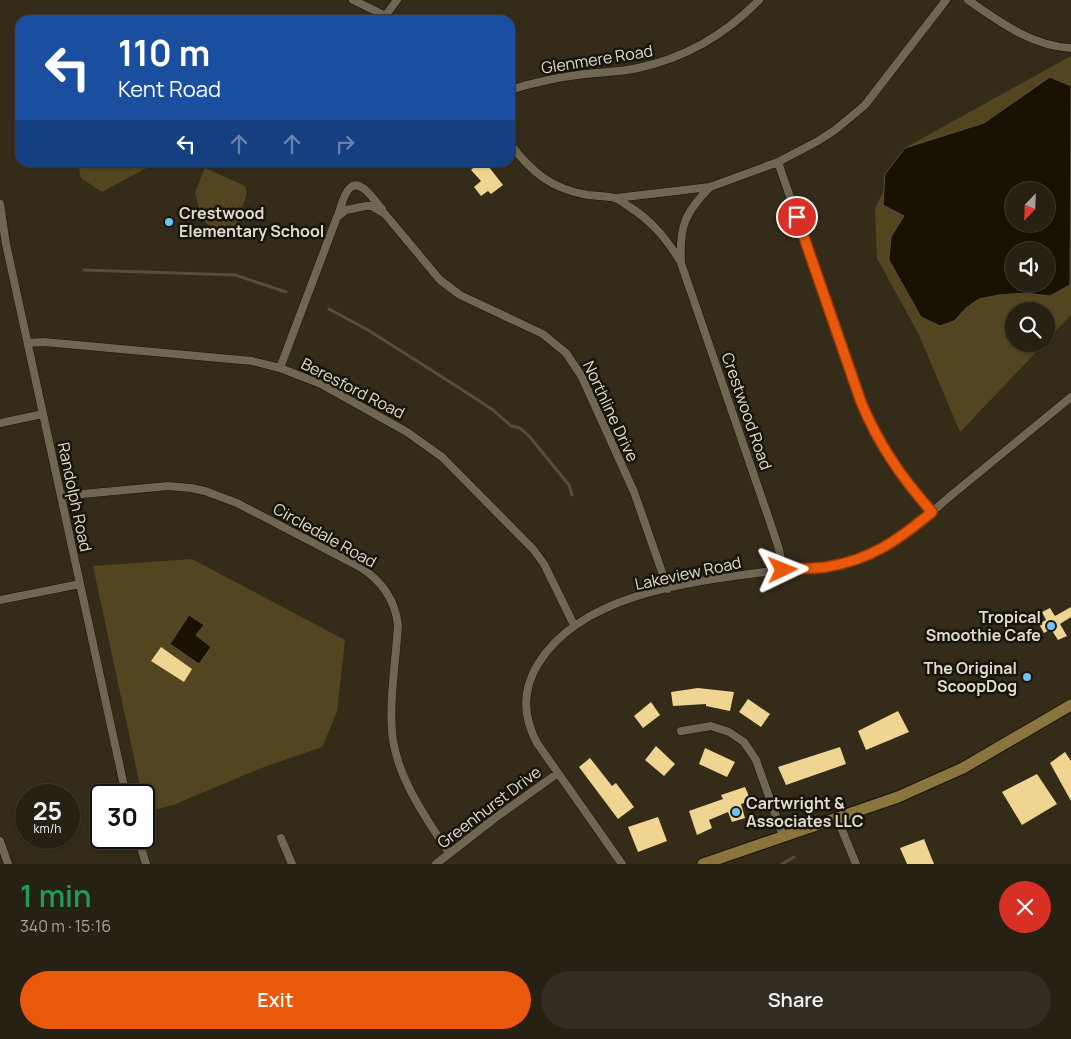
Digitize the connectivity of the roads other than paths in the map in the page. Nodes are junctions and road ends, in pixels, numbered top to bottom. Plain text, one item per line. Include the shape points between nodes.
1 (353, 0) edge
2 (397, 0) edge
3 (760, 0) edge
4 (946, 0) edge
5 (968, 0) edge
6 (386, 15) joint
7 (1071, 48) edge
8 (515, 89) edge
9 (515, 151) edge
10 (778, 162) junction
11 (710, 187) junction
12 (616, 198) junction
13 (0, 204) edge
14 (385, 214) junction
15 (337, 217) junction
16 (3, 244) edge
17 (681, 263) junction
18 (28, 343) junction
19 (280, 368) junction
20 (1071, 397) edge
21 (43, 414) junction
22 (0, 424) edge
23 (61, 496) junction
24 (932, 512) junction
25 (783, 570) junction
26 (80, 584) junction
27 (668, 589) junction
28 (0, 600) edge
29 (574, 625) junction
30 (1071, 705) edge
31 (681, 731) dead end
32 (558, 773) junction
33 (124, 784) edge
34 (837, 818) junction
35 (783, 836) junction
36 (281, 838) dead end
37 (0, 840) edge
38 (141, 849) edge
39 (449, 853) junction
40 (8, 864) edge
41 (146, 864) edge
42 (292, 864) edge
43 (436, 864) edge
44 (622, 864) edge
45 (703, 864) edge
46 (856, 864) edge

1 - 6 street
2 - 6 street
3 - 8 street, Glenmere Road via 719,35 667,60 629,70 551,79
4 - 10 street via 865,105 835,130
5 - 7 street via 1028,38 1046,45
9 - 12 street, Crestwood Road via 538,175 557,186
10 - 11 street
10 - 24 street via 871,426 896,468
11 - 12 street
11 - 17 street, Crestwood Road via 688,214 680,239
12 - 17 street, Crestwood Road via 652,223
13 - 16 street, Randolph Road
14 - 15 street via 366,206 346,210
14 - 15 street, Northline Drive via 364,188 355,185 348,190
14 - 27 street, Northline Drive via 440,280 460,295 543,334 566,353 582,377 634,492
15 - 19 street, Northline Drive
16 - 18 street, Randolph Road
17 - 25 street, Crestwood Road via 779,549
18 - 19 street, Beresford Road via 229,358
18 - 21 street, Randolph Road
19 - 29 street, Beresford Road via 359,404 442,457 534,549
20 - 24 street, Lakeview Road
21 - 22 street
21 - 23 street, Randolph Road
23 - 26 street, Randolph Road
23 - 39 street, Circledale Road via 168,486 205,491 237,503 360,567 375,578 390,595 397,615 391,721 396,757
24 - 25 street, Lakeview Road via 892,543 866,557 825,567
25 - 27 street, Lakeview Road
26 - 28 street
26 - 33 street, Randolph Road
27 - 29 street, Lakeview Road via 621,602
29 - 32 street, Lakeview Road via 541,660 530,679 526,702 530,730
30 - 34 main road via 947,776
31 - 35 street via 711,726 744,742 756,760
32 - 39 street, Greenhurst Drive
32 - 44 street, Lakeview Road
34 - 35 main road
34 - 46 street
35 - 45 main road
36 - 42 street
37 - 40 street
38 - 41 street
39 - 43 street, Greenhurst Drive

